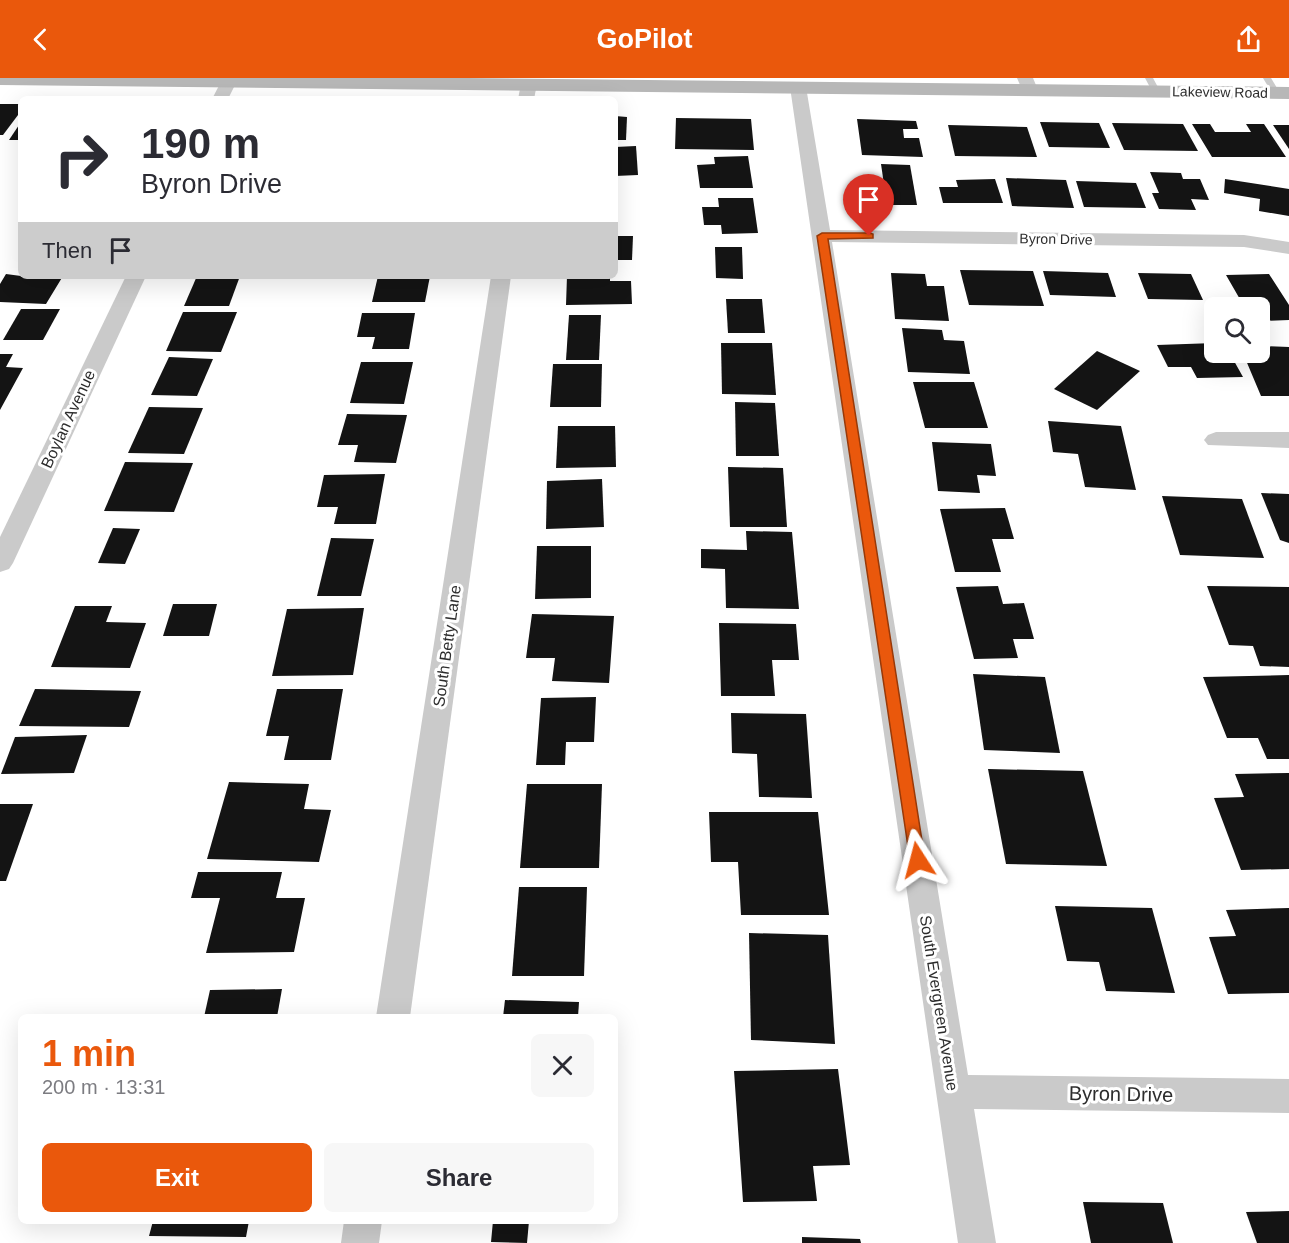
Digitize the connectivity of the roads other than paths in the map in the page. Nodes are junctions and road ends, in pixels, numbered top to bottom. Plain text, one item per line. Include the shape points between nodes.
1 (0, 79) edge
2 (62, 79) edge
3 (390, 80) edge
4 (1028, 84) edge
5 (1152, 85) edge
6 (798, 87) junction
7 (1277, 88) edge
8 (225, 90) edge
9 (528, 91) edge
10 (822, 236) junction
11 (1289, 248) edge
12 (135, 279) edge
13 (501, 279) edge
14 (1216, 440) dead end
15 (1289, 440) edge
16 (0, 563) edge
17 (393, 1014) edge
18 (953, 1092) junction
19 (1289, 1096) edge
20 (363, 1224) edge
21 (360, 1243) edge
22 (977, 1243) edge

1 - 2 street, Lakeview Road
2 - 8 street, Lakeview Road
3 - 8 street, Lakeview Road
3 - 9 street, Lakeview Road
4 - 5 street, Lakeview Road
4 - 6 street, Lakeview Road
5 - 7 street, Lakeview Road
6 - 9 street, Lakeview Road
6 - 10 street, South Evergreen Avenue
10 - 11 street, Byron Drive via 1244,241
10 - 18 street, South Evergreen Avenue
12 - 16 street, Boylan Avenue
13 - 17 street, South Betty Lane
14 - 15 street
18 - 19 street, Byron Drive
18 - 22 street, South Evergreen Avenue
20 - 21 street

